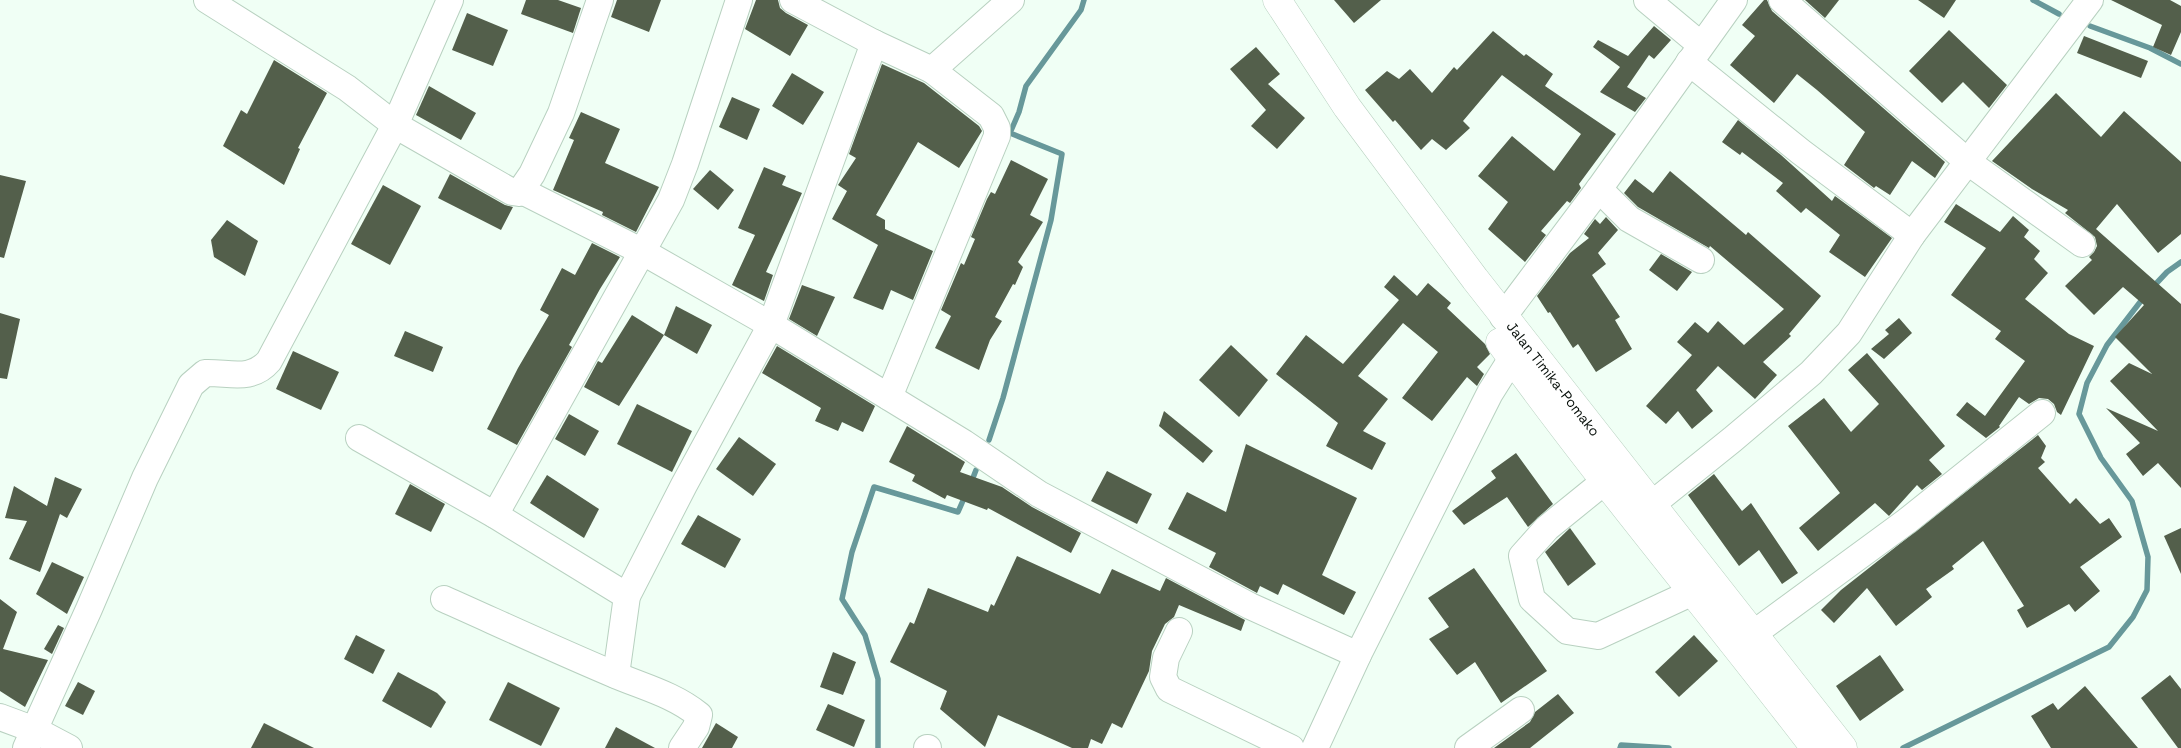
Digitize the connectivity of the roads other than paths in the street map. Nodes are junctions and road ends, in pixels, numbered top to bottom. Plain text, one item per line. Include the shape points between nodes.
1 (207, 0) edge
2 (450, 0) edge
3 (600, 0) edge
4 (739, 0) edge
5 (792, 0) edge
6 (1011, 0) edge
7 (1256, 0) edge
8 (1277, 0) edge
9 (1647, 0) edge
10 (1734, 0) edge
11 (1782, 0) edge
12 (2090, 0) edge
13 (874, 43) junction
14 (1695, 54) junction
15 (932, 70) junction
16 (395, 125) junction
17 (1968, 162) junction
18 (1599, 189) junction
19 (522, 191) junction
20 (1912, 235) junction
21 (2082, 244) dead end
22 (643, 252) junction
23 (1701, 260) dead end
24 (1503, 317) junction
25 (771, 325) junction
26 (1512, 358) junction
27 (889, 397) junction
28 (2042, 413) dead end
29 (359, 438) dead end
30 (1605, 481) junction
31 (1651, 504) junction
32 (495, 515) junction
33 (1694, 592) junction
34 (628, 596) junction
35 (444, 599) dead end
36 (1178, 631) dead end
37 (1753, 634) junction
38 (1358, 655) junction
39 (616, 675) junction
40 (1521, 710) dead end
41 (0, 717) edge
42 (31, 739) edge
43 (69, 748) edge
44 (682, 748) edge
45 (1291, 748) edge
46 (1315, 748) edge
47 (1468, 748) edge
48 (1815, 748) edge
49 (1844, 748) edge

1 - 16 street via 348,88
2 - 16 street
3 - 19 street via 561,113
4 - 22 street via 682,172
5 - 13 street
6 - 15 street
7 - 26 highway, Jalan Timika-Pomako via 1372,175
8 - 24 highway, Jalan Timika-Pomako via 1347,107
9 - 14 street
10 - 14 street
11 - 17 street
12 - 17 street
13 - 15 street
13 - 25 street
14 - 18 street
14 - 20 street via 1801,152
15 - 27 street via 991,116 997,136
16 - 19 street via 512,192
16 - 42 street via 269,361 247,375 205,373 190,385 145,478
17 - 20 street
17 - 21 street
18 - 23 street via 1629,218
18 - 24 street
19 - 22 street
20 - 31 street via 1854,326 1830,354 1734,439
22 - 25 street
22 - 32 street
24 - 31 highway, Jalan Timika-Pomako
25 - 27 street
25 - 34 street
26 - 30 highway, Jalan Timika-Pomako
26 - 38 street via 1490,392
27 - 38 street via 1039,494 1250,606
28 - 37 street via 1907,521
29 - 32 street
30 - 33 highway, Jalan Timika-Pomako
30 - 33 street via 1547,528 1522,556 1532,599 1567,631 1598,636
31 - 37 highway, Jalan Timika-Pomako
32 - 34 street
33 - 48 highway, Jalan Timika-Pomako
34 - 39 street
35 - 39 street
36 - 45 street via 1166,658 1163,677 1169,689
37 - 49 highway, Jalan Timika-Pomako
38 - 46 street
39 - 44 street via 659,691 699,714 696,727
40 - 47 street
41 - 42 street
42 - 43 street

